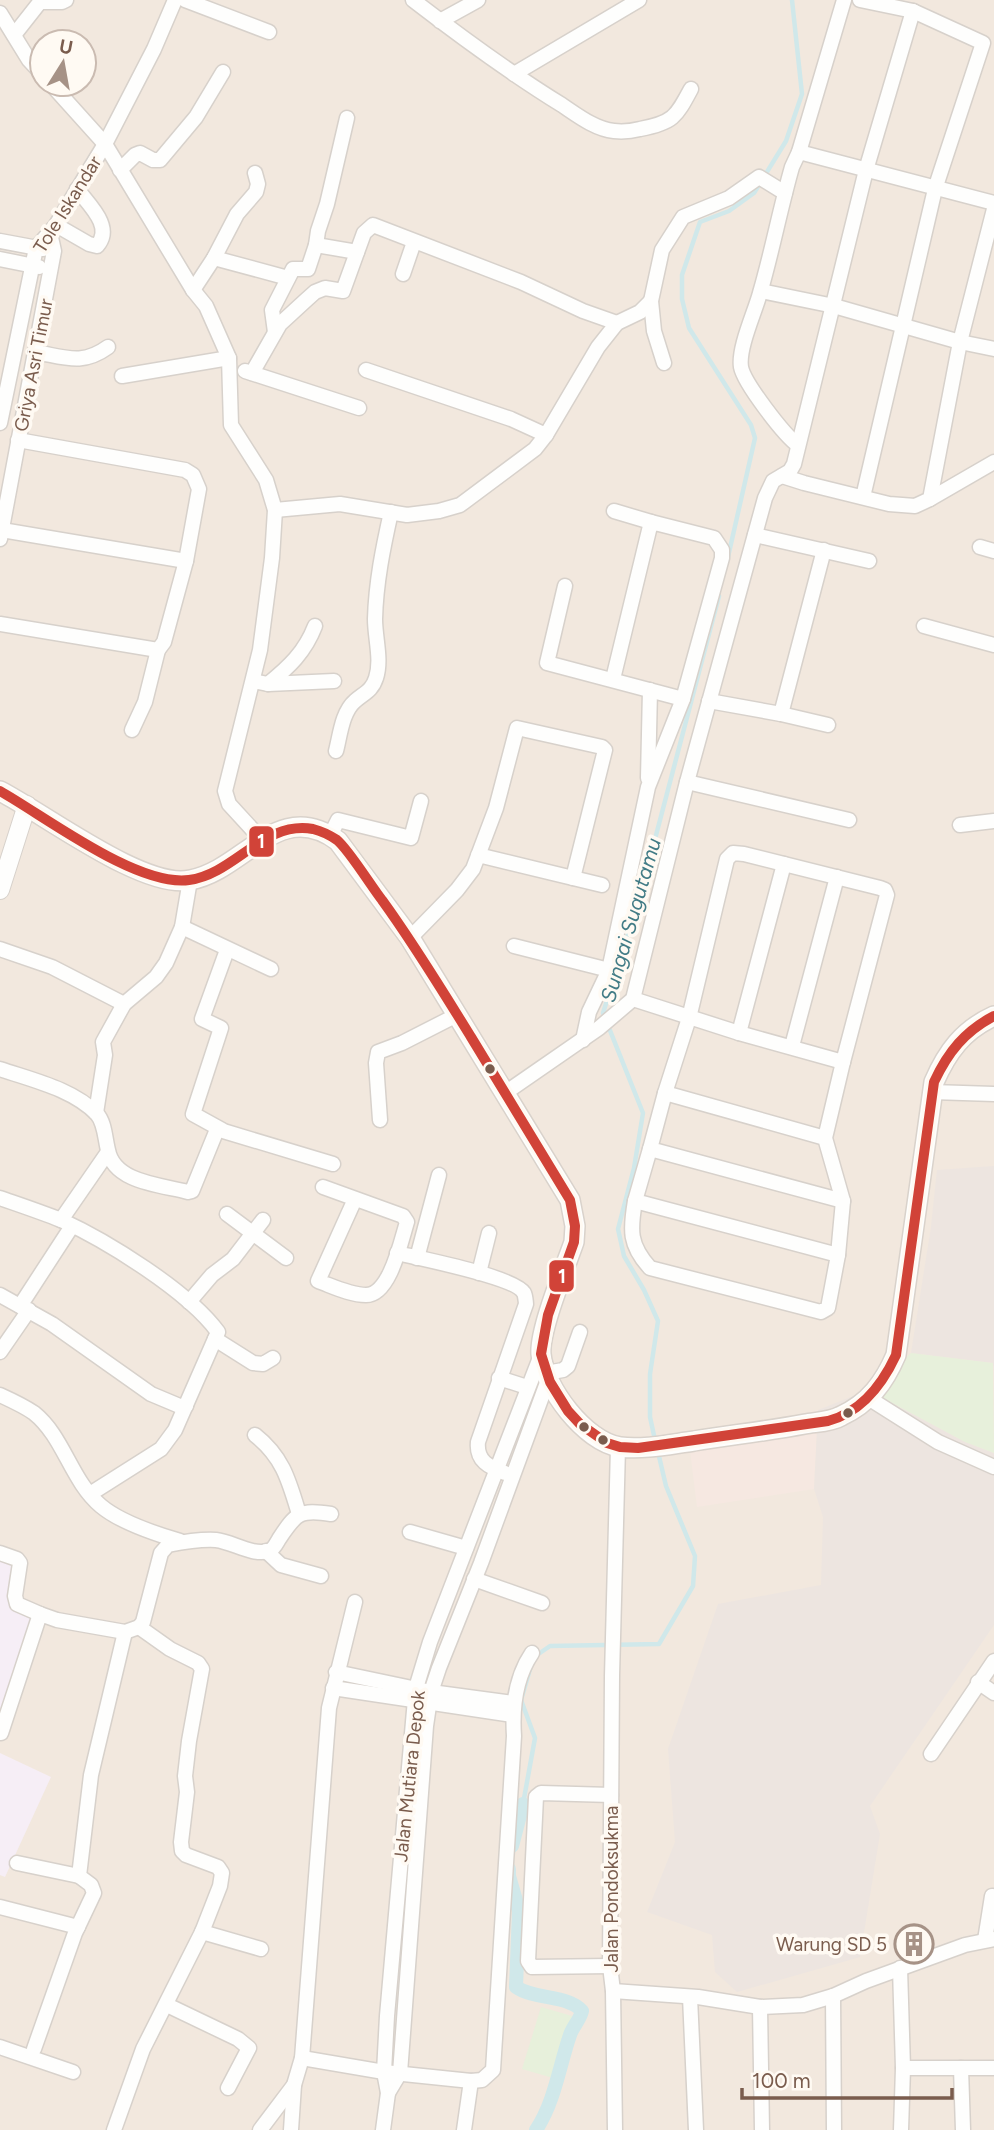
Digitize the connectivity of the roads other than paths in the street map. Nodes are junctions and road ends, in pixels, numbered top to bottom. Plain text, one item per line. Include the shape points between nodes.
1 (66, 0) edge
2 (175, 0) edge
3 (185, 0) edge
4 (413, 0) edge
5 (478, 0) edge
6 (639, 0) edge
7 (844, 0) edge
8 (860, 0) edge
9 (913, 11) junction
10 (0, 13) edge
11 (440, 21) junction
12 (269, 32) dead end
13 (14, 35) junction
14 (989, 47) edge
15 (28, 58) edge
16 (223, 72) dead end
17 (514, 74) junction
18 (691, 89) dead end
19 (64, 98) edge
20 (347, 118) dead end
21 (105, 144) junction
22 (799, 152) junction
23 (120, 170) junction
24 (866, 170) junction
25 (255, 173) dead end
26 (935, 189) junction
27 (77, 190) junction
28 (782, 192) junction
29 (994, 203) edge
30 (994, 209) edge
31 (53, 229) junction
32 (0, 240) edge
33 (414, 242) junction
34 (316, 244) junction
35 (36, 248) junction
36 (54, 251) junction
37 (357, 252) junction
38 (214, 258) junction
39 (0, 259) edge
40 (31, 265) junction
41 (51, 269) junction
42 (403, 274) dead end
43 (288, 278) junction
44 (193, 290) junction
45 (761, 291) junction
46 (651, 301) junction
47 (834, 306) junction
48 (617, 323) junction
49 (903, 324) junction
50 (275, 332) junction
51 (960, 342) junction
52 (108, 347) dead end
53 (994, 349) edge
54 (35, 352) junction
55 (230, 362) junction
56 (664, 363) dead end
57 (366, 370) dead end
58 (252, 373) junction
59 (122, 376) dead end
60 (3, 390) edge
61 (359, 408) dead end
62 (0, 423) edge
63 (546, 435) junction
64 (18, 440) junction
65 (798, 445) junction
66 (994, 462) edge
67 (782, 476) junction
68 (863, 497) junction
69 (930, 499) junction
70 (275, 510) junction
71 (614, 511) dead end
72 (391, 512) junction
73 (651, 522) junction
74 (1, 535) edge
75 (755, 535) junction
76 (824, 550) junction
77 (186, 561) junction
78 (869, 561) dead end
79 (565, 586) dead end
80 (0, 624) edge
81 (315, 626) dead end
82 (924, 626) dead end
83 (994, 645) edge
84 (158, 650) junction
85 (613, 679) junction
86 (253, 681) junction
87 (334, 681) dead end
88 (268, 684) junction
89 (650, 690) junction
90 (683, 699) junction
91 (709, 701) junction
92 (781, 715) junction
93 (828, 725) dead end
94 (132, 730) dead end
95 (336, 751) dead end
96 (687, 782) junction
97 (648, 787) junction
98 (0, 791) edge
99 (421, 801) dead end
100 (27, 805) junction
101 (849, 820) dead end
102 (994, 821) edge
103 (960, 825) dead end
104 (330, 836) junction
105 (261, 840) junction
106 (478, 855) junction
107 (784, 864) junction
108 (837, 877) junction
109 (573, 878) junction
110 (190, 880) junction
111 (603, 885) dead end
112 (0, 890) edge
113 (182, 927) junction
114 (410, 938) junction
115 (514, 946) dead end
116 (0, 949) edge
117 (227, 950) junction
118 (271, 969) dead end
119 (609, 970) junction
120 (630, 1002) junction
121 (124, 1004) junction
122 (457, 1015) junction
123 (994, 1016) edge
124 (689, 1018) junction
125 (739, 1033) junction
126 (583, 1040) junction
127 (792, 1046) junction
128 (843, 1062) junction
129 (0, 1069) edge
130 (932, 1092) junction
131 (505, 1093) junction
132 (665, 1093) junction
133 (994, 1094) edge
134 (96, 1113) junction
135 (380, 1120) dead end
136 (222, 1130) junction
137 (825, 1138) junction
138 (650, 1149) junction
139 (108, 1152) junction
140 (333, 1164) dead end
141 (439, 1175) dead end
142 (323, 1187) dead end
143 (0, 1198) edge
144 (355, 1199) junction
145 (843, 1200) junction
146 (635, 1201) junction
147 (228, 1214) dead end
148 (263, 1220) dead end
149 (66, 1223) junction
150 (254, 1233) junction
151 (489, 1233) dead end
152 (397, 1253) junction
153 (838, 1255) junction
154 (286, 1258) dead end
155 (417, 1258) junction
156 (479, 1273) junction
157 (303, 1275) dead end
158 (318, 1281) junction
159 (0, 1295) edge
160 (188, 1302) junction
161 (24, 1308) junction
162 (580, 1332) dead end
163 (216, 1335) junction
164 (0, 1352) edge
165 (273, 1358) dead end
166 (545, 1369) junction
167 (499, 1378) junction
168 (527, 1387) junction
169 (0, 1395) edge
170 (870, 1399) junction
171 (186, 1406) junction
172 (255, 1435) dead end
173 (618, 1447) junction
174 (994, 1467) edge
175 (497, 1470) junction
176 (513, 1475) junction
177 (90, 1494) junction
178 (299, 1514) junction
179 (331, 1514) dead end
180 (410, 1532) dead end
181 (185, 1542) junction
182 (466, 1548) junction
183 (267, 1551) junction
184 (0, 1553) edge
185 (321, 1576) dead end
186 (474, 1579) junction
187 (355, 1602) dead end
188 (542, 1603) dead end
189 (40, 1614) junction
190 (139, 1627) junction
191 (125, 1632) junction
192 (532, 1653) dead end
193 (994, 1661) edge
194 (336, 1672) junction
195 (978, 1682) junction
196 (333, 1688) junction
197 (994, 1693) edge
198 (422, 1696) junction
199 (513, 1709) junction
200 (1, 1733) edge
201 (931, 1754) dead end
202 (611, 1795) junction
203 (17, 1863) dead end
204 (79, 1876) junction
205 (992, 1896) dead end
206 (0, 1907) edge
207 (78, 1927) junction
208 (202, 1933) junction
209 (989, 1940) edge
210 (261, 1949) dead end
211 (610, 1966) junction
212 (900, 1968) junction
213 (613, 1991) junction
214 (833, 1996) junction
215 (690, 1997) junction
216 (167, 2005) junction
217 (760, 2007) junction
218 (0, 2047) edge
219 (34, 2049) dead end
220 (302, 2058) junction
221 (903, 2068) junction
222 (961, 2068) junction
223 (994, 2068) edge
224 (384, 2072) junction
225 (73, 2073) dead end
226 (400, 2073) junction
227 (471, 2081) junction
228 (294, 2085) junction
229 (228, 2088) dead end
230 (388, 2093) junction
231 (615, 2123) edge
232 (114, 2130) edge
233 (260, 2130) edge
234 (291, 2130) edge
235 (383, 2130) edge
236 (464, 2130) edge
237 (696, 2130) edge
238 (761, 2130) edge
239 (834, 2130) edge
240 (901, 2130) edge
241 (963, 2130) edge

1 - 13 street via 40,2
2 - 21 street, Tole Iskandar
3 - 12 street
4 - 11 street
5 - 11 street
6 - 17 street
7 - 22 street
8 - 9 street
9 - 14 street
9 - 24 street
10 - 13 street
11 - 17 street
13 - 15 street
14 - 26 street
16 - 23 street via 196,117 160,160 139,153
17 - 18 street via 587,121 612,131 664,125 679,111
19 - 21 street
20 - 34 street
21 - 23 street
21 - 27 street, Tole Iskandar
22 - 24 street
22 - 28 street
23 - 44 street
24 - 26 street
24 - 47 street
25 - 38 street via 256,192 237,214
26 - 29 street
26 - 49 street
27 - 31 street, Tole Iskandar
27 - 31 street via 102,222 103,239 97,246
28 - 45 street
28 - 46 street via 760,176 729,198 683,217 662,250
30 - 51 street
31 - 35 street, Tole Iskandar
31 - 36 street, Griya Asri Timur
32 - 35 street
33 - 37 street via 373,225 364,233
33 - 42 street
33 - 48 street
34 - 37 street
34 - 43 street via 308,269 295,268
35 - 36 street
35 - 40 street, Tole Iskandar
36 - 41 street, Griya Asri Timur
37 - 50 street via 343,291 326,288 315,292
38 - 43 street
38 - 44 street
39 - 40 street
40 - 41 street
40 - 60 street, Tole Iskandar
41 - 54 street, Griya Asri Timur
43 - 50 street via 272,310
44 - 55 street via 206,306
45 - 47 street
45 - 65 street via 741,367 779,427
46 - 48 street
46 - 56 street
47 - 49 street
47 - 65 street
48 - 63 street
49 - 51 street
49 - 68 street
50 - 58 street
51 - 53 street
51 - 69 street
52 - 54 street via 83,360
54 - 64 street, Griya Asri Timur
55 - 58 street
55 - 59 street
55 - 70 street via 232,425 266,480
57 - 63 street
58 - 61 street
60 - 62 street, Tole Iskandar
63 - 72 street via 535,449 460,505 407,515
64 - 74 street, Griya Asri Timur
64 - 77 street via 193,475 199,489
65 - 67 street via 794,464
66 - 69 street
67 - 68 street
67 - 75 street via 765,498
68 - 69 street via 915,506
70 - 72 street via 340,505
70 - 86 street via 268,592
71 - 73 street
72 - 95 street via 377,591 377,674 368,693 352,705 344,719
73 - 85 street
73 - 90 street via 714,538 722,550
74 - 77 street
75 - 76 street
75 - 91 street
76 - 78 street
76 - 92 street
77 - 84 street
79 - 85 street via 547,663
80 - 84 street
81 - 88 street via 301,653
82 - 83 street
84 - 94 street via 145,702
85 - 89 street
86 - 88 street
86 - 105 street via 225,791 229,804
87 - 88 street
89 - 90 street
89 - 97 street
90 - 97 street
91 - 92 street
91 - 96 street
92 - 93 street
96 - 101 street
96 - 120 street
97 - 119 street
98 - 100 main road
99 - 104 street via 411,838 338,820
100 - 110 main road via 154,878
100 - 112 street
102 - 103 street
104 - 105 main road via 299,826
104 - 114 main road
105 - 110 main road via 215,871
106 - 109 street
106 - 109 street via 517,728 602,747 605,755
106 - 114 street via 457,890
107 - 108 street
107 - 124 street via 744,853 733,853 727,859
107 - 125 street
108 - 127 street
108 - 128 street via 880,888 887,895
109 - 111 street
110 - 113 street
113 - 117 street
113 - 121 street via 156,977
114 - 122 main road
115 - 119 street
116 - 121 street via 52,967
117 - 118 street
117 - 136 street via 202,1019 221,1028 193,1114
119 - 126 street via 589,1012
120 - 124 street
120 - 126 street
121 - 134 street via 103,1042
122 - 131 main road
122 - 135 street via 378,1052
123 - 130 main road via 962,1036 940,1067
124 - 125 street
124 - 132 street
125 - 127 street
126 - 131 street
127 - 128 street
128 - 137 street
129 - 134 street via 50,1086
130 - 133 street
130 - 170 main road via 896,1355
131 - 166 main road via 570,1200 575,1226 574,1242 542,1337
132 - 137 street
132 - 138 street
134 - 139 street
136 - 139 street via 216,1132 195,1188 188,1192 118,1170
136 - 140 street
137 - 145 street
138 - 145 street
138 - 146 street
139 - 149 street
141 - 155 street
142 - 144 street
143 - 149 street
144 - 152 street via 403,1216 407,1222
144 - 158 street
145 - 153 street
146 - 153 street
146 - 153 street via 630,1229 638,1255 650,1268 686,1278 824,1313
147 - 150 street
148 - 150 street
149 - 160 street via 102,1241
149 - 161 street
150 - 154 street
150 - 160 street
151 - 156 street
152 - 155 street
152 - 158 street via 387,1280 370,1295
155 - 156 street
156 - 167 street via 524,1293 526,1304
157 - 158 street
159 - 161 street
160 - 163 street
161 - 164 street
161 - 171 street via 151,1394
162 - 166 street via 568,1366
163 - 165 street via 253,1363
163 - 171 street
166 - 168 street, Jalan Mutiara Depok
166 - 173 main road via 555,1394 582,1424
166 - 176 street, Jalan Mutiara Depok
167 - 168 street
167 - 175 street via 477,1448 482,1461
168 - 175 street, Jalan Mutiara Depok
169 - 177 street via 35,1414
170 - 173 main road via 839,1418 686,1442
170 - 174 street via 938,1442
171 - 177 street via 161,1449
172 - 178 street via 270,1447 287,1474
173 - 202 street, Jalan Pondoksukma
175 - 176 street
175 - 182 street, Jalan Mutiara Depok
176 - 186 street, Jalan Mutiara Depok
177 - 181 street via 113,1514
178 - 179 street
178 - 183 street
180 - 182 street
181 - 183 street via 217,1540
181 - 190 street via 163,1549
182 - 198 street, Jalan Mutiara Depok via 430,1642
183 - 185 street via 281,1564
184 - 189 street via 20,1563 17,1604
186 - 188 street
186 - 198 street, Jalan Mutiara Depok
187 - 194 street
189 - 191 street
189 - 200 street
190 - 191 street
190 - 208 street via 202,1669 189,1741 181,1842 186,1855 218,1867 222,1873
191 - 204 street via 90,1775
192 - 199 street via 523,1666
193 - 195 street
194 - 196 street
194 - 198 street
195 - 197 street
195 - 201 street
196 - 198 street
196 - 220 street
198 - 199 street
198 - 224 street, Jalan Mutiara Depok
198 - 226 street, Jalan Mutiara Depok
199 - 227 street via 492,2070 482,2080
202 - 211 street, Jalan Pondoksukma
202 - 211 street via 541,1793 536,1797 528,1961 532,1967
203 - 204 street
204 - 207 street via 94,1893
205 - 209 street
206 - 207 street
207 - 219 street
208 - 210 street
208 - 216 street
209 - 212 street
211 - 213 street, Jalan Pondoksukma
212 - 214 street
212 - 221 street
213 - 215 street
213 - 231 street, Jalan Pondoksukma
214 - 217 street via 803,2005
214 - 239 street
215 - 217 street
215 - 237 street
216 - 229 street via 249,2048
216 - 232 street via 143,2049
217 - 238 street
218 - 225 street
220 - 224 street
220 - 228 street
221 - 222 street
221 - 240 street
222 - 223 street
222 - 241 street
224 - 226 street
224 - 230 street, Jalan Mutiara Depok
226 - 227 street
226 - 230 street, Jalan Mutiara Depok
227 - 236 street
228 - 233 street
228 - 234 street
230 - 235 street, Jalan Mutiara Depok

